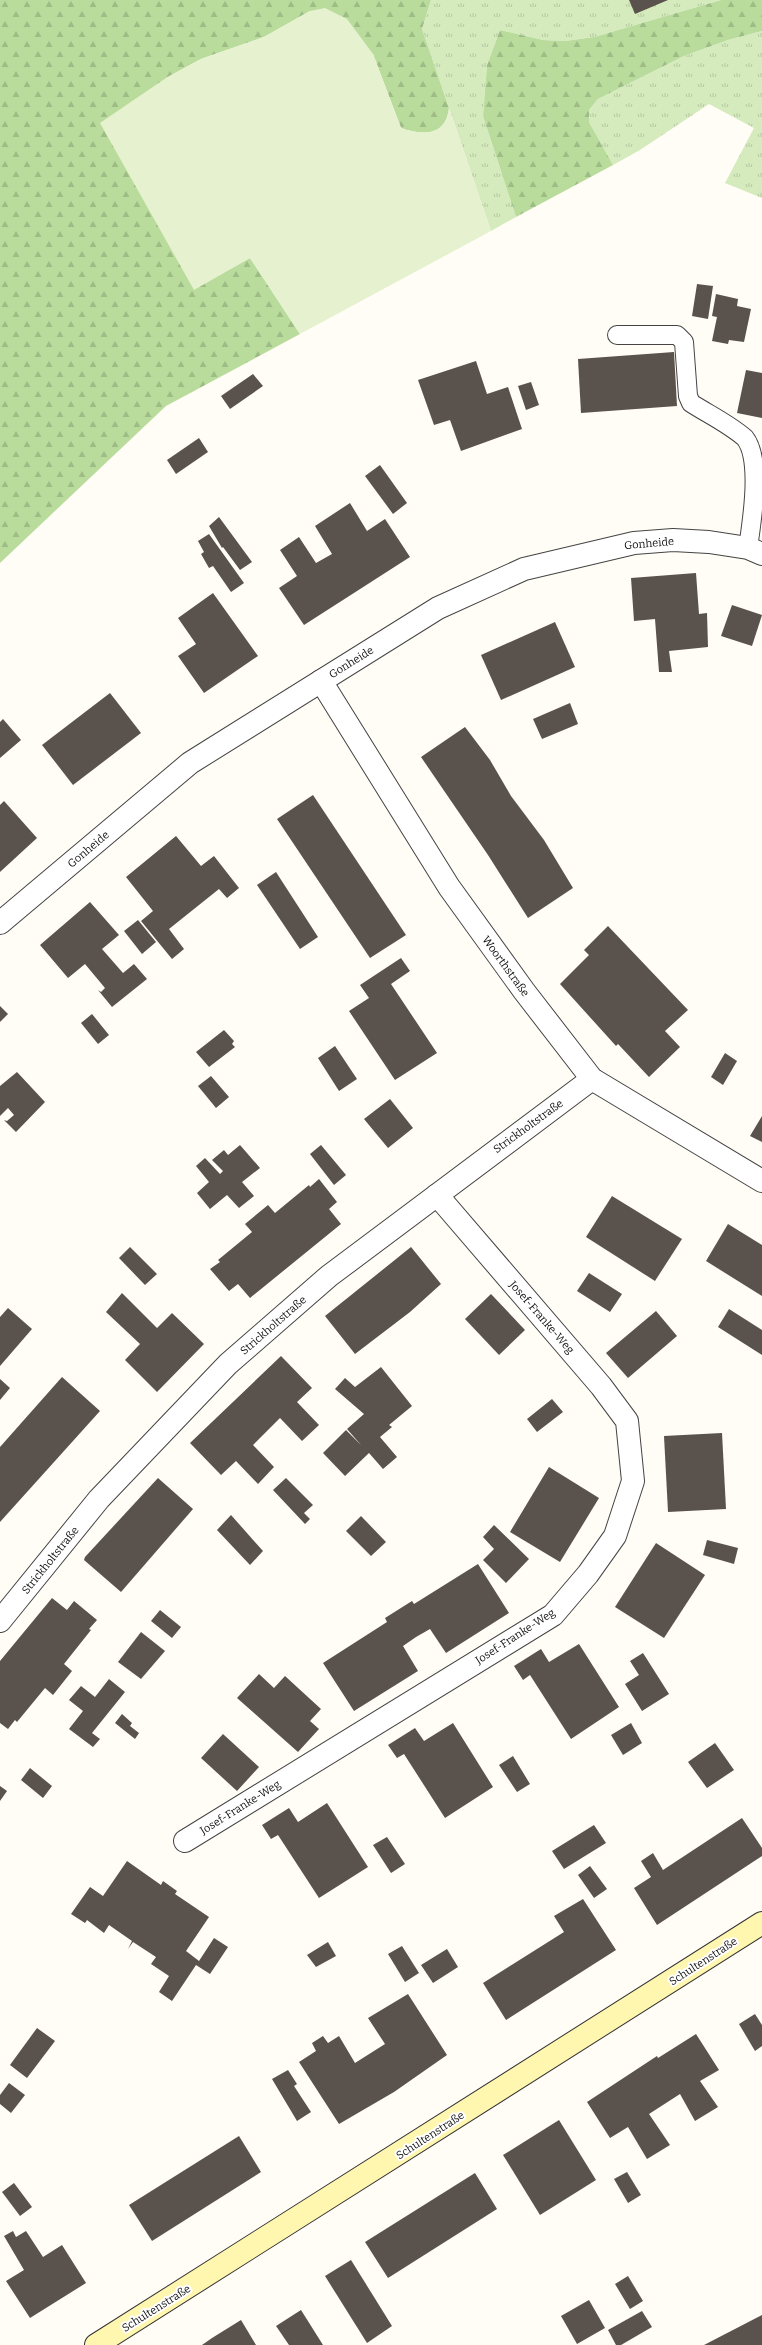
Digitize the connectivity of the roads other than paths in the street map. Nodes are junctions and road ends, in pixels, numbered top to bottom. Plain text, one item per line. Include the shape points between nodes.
1 (617, 335) dead end
2 (755, 551) edge
3 (321, 681) junction
4 (0, 924) edge
5 (592, 1079) junction
6 (762, 1181) edge
7 (437, 1195) junction
8 (0, 1621) edge
9 (185, 1841) dead end
10 (762, 1923) edge
11 (96, 2345) edge

1 - 2 lane via 682,337 688,396 691,402 746,439 756,455 758,483
2 - 3 street, Gonheide via 695,542 634,543 524,569 438,608
3 - 4 street, Gonheide via 190,763
3 - 5 street, Woorthstraße via 449,887
5 - 6 street, Woorthstraße
5 - 7 street, Strickholtstraße
7 - 8 street, Strickholtstraße via 329,1276 228,1364 99,1499
7 - 9 street, Josef-Franke-Weg via 601,1386 627,1421 633,1481 615,1536 588,1574 553,1615
10 - 11 main road, Schultenstraße

